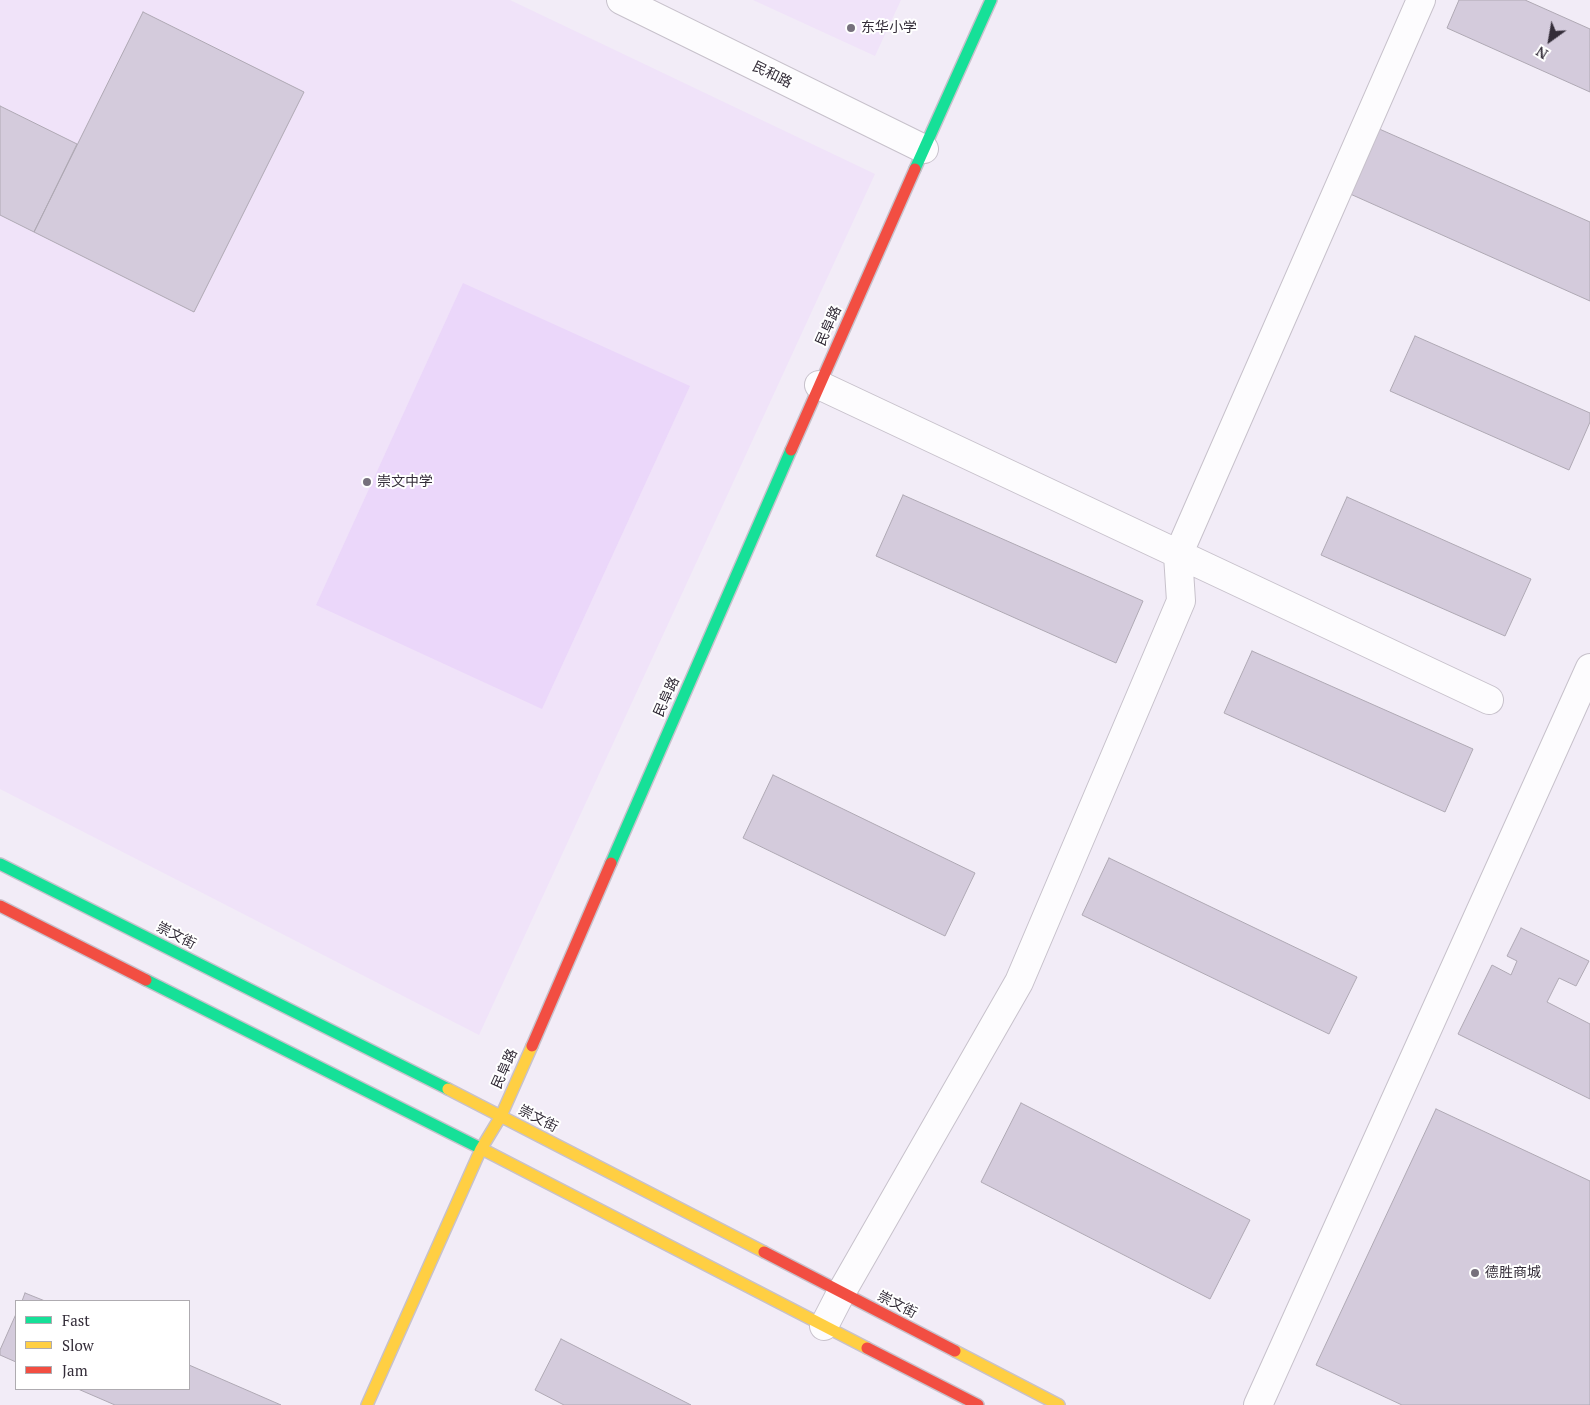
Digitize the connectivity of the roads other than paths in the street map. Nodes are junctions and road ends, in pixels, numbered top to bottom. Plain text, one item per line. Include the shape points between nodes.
1 (620, 0) edge
2 (991, 0) edge
3 (1421, 0) edge
4 (924, 149) junction
5 (819, 385) junction
6 (1178, 555) junction
7 (1590, 668) edge
8 (1489, 700) dead end
9 (0, 864) edge
10 (0, 906) edge
11 (501, 1116) junction
12 (481, 1149) junction
13 (841, 1293) junction
14 (824, 1326) junction
15 (961, 1401) edge
16 (367, 1405) edge
17 (1059, 1405) edge
18 (1258, 1405) edge

1 - 4 street, 民和路
2 - 4 street, 民阜路
3 - 6 street
4 - 5 street, 民阜路
5 - 6 street
5 - 11 street, 民阜路
6 - 8 street
6 - 13 street via 1181,601 1019,982
7 - 18 street
9 - 11 street, 崇文街
10 - 12 street
11 - 12 street, 民阜路
11 - 13 street, 崇文街
12 - 14 street
12 - 16 street, 民阜路
13 - 14 street
13 - 17 street, 崇文街
14 - 15 street

